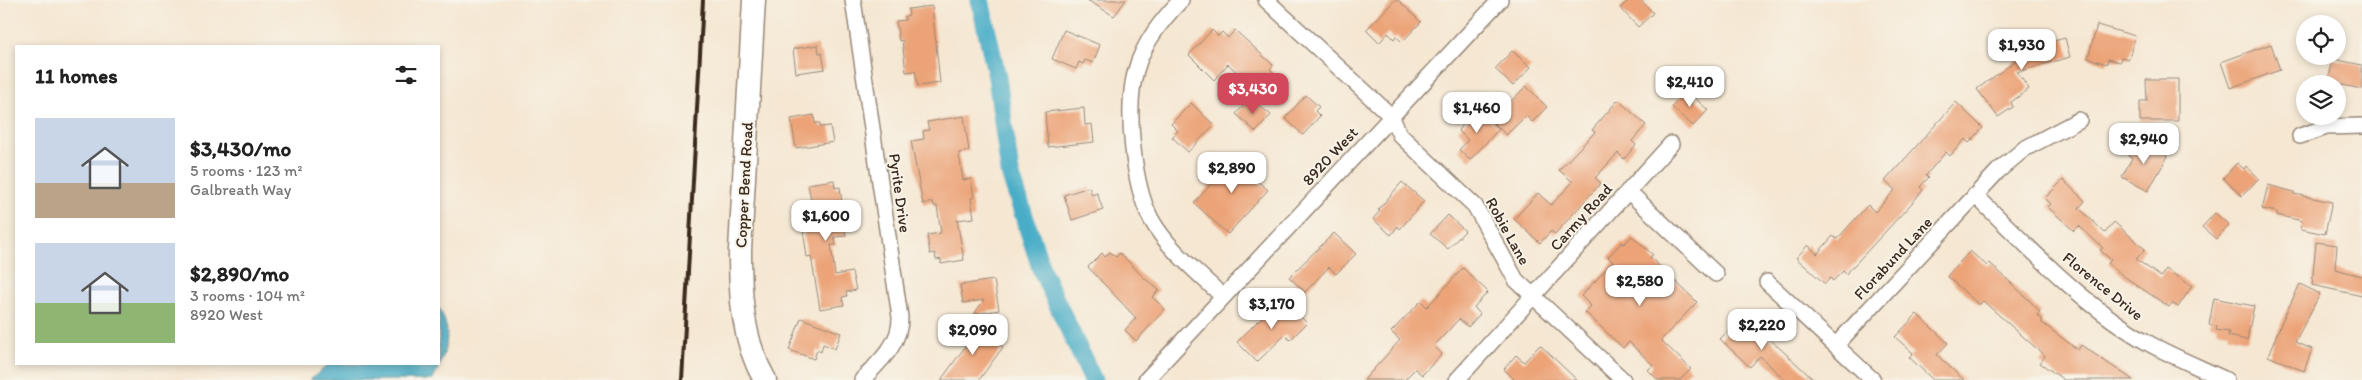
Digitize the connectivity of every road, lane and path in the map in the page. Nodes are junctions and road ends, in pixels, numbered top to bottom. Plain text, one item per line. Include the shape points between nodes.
1 (754, 0) edge
2 (853, 0) edge
3 (1181, 0) edge
4 (1266, 0) edge
5 (1500, 0) edge
6 (1391, 116) junction
7 (2079, 120) dead end
8 (2362, 126) edge
9 (2300, 136) dead end
10 (1671, 144) dead end
11 (1628, 192) junction
12 (1975, 195) junction
13 (1716, 274) dead end
14 (1768, 282) dead end
15 (1534, 295) junction
16 (1223, 297) junction
17 (1836, 345) junction
18 (762, 374) edge
19 (862, 380) edge
20 (1146, 380) edge
21 (1457, 380) edge
22 (1623, 380) edge
23 (1873, 380) edge
24 (2226, 380) edge

1 - 18 street, Copper Bend Road via 740,290 745,327
2 - 19 street, Pyrite Drive via 900,317 895,340
3 - 16 street via 1145,46 1136,70 1131,95 1136,164 1145,203 1161,234
4 - 6 street, Robie Lane
5 - 6 street, 8920 West
6 - 15 street, Robie Lane via 1400,135 1475,206 1516,280
6 - 16 street, 8920 West
7 - 12 street, Florabund Lane via 2024,149
8 - 9 street via 2327,127
10 - 11 street, Carmy Road
11 - 13 street
11 - 15 street, Carmy Road
12 - 17 street, Florabund Lane
12 - 24 street, Florence Drive via 2109,317 2150,344
14 - 17 street
15 - 21 street, Carmy Road
15 - 22 street, Robie Lane
16 - 20 street, 8920 West
17 - 23 street

